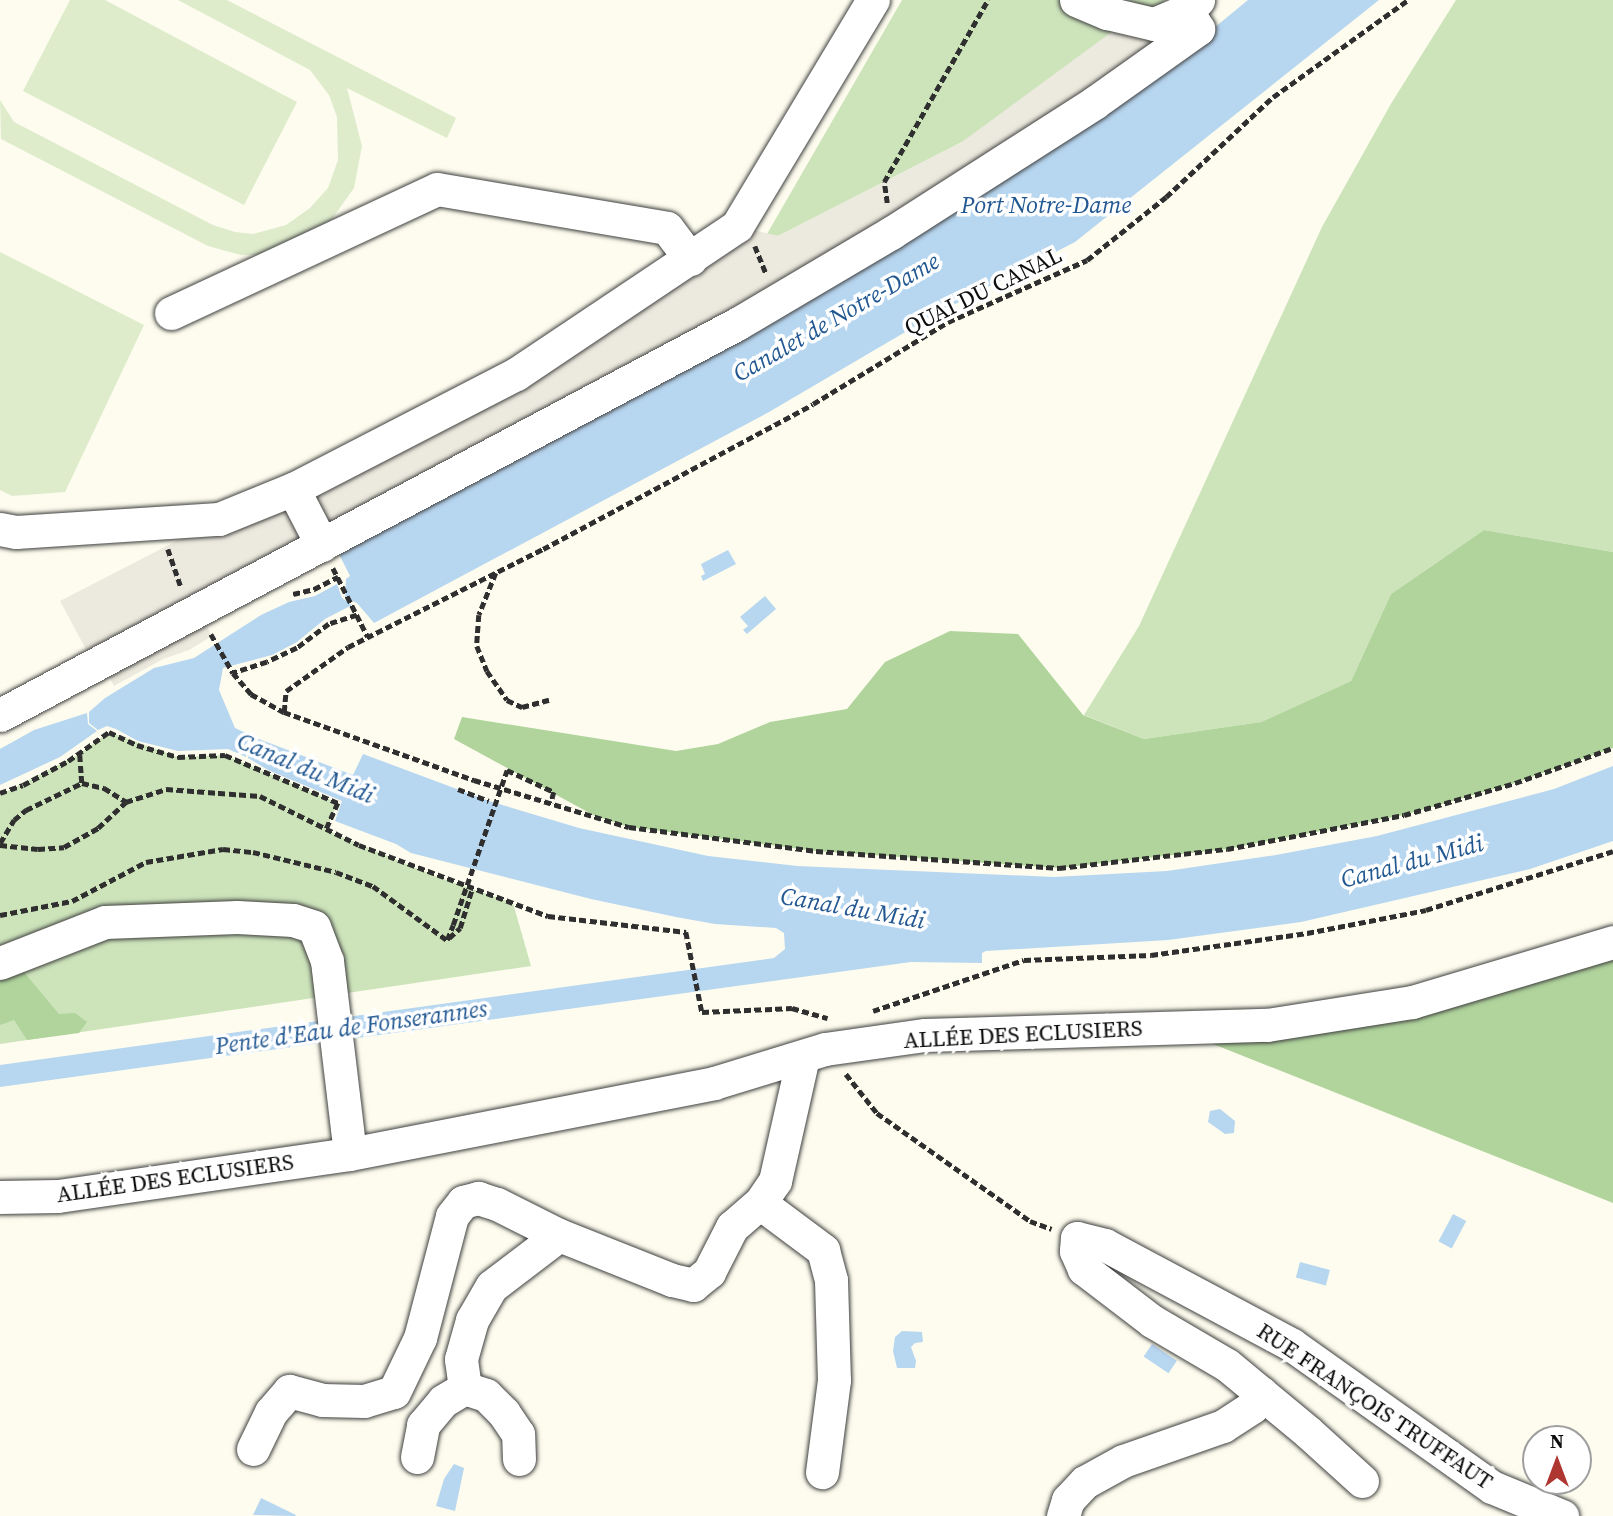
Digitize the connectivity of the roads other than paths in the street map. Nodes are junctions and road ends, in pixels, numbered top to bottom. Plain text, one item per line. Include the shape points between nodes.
1 (873, 0) edge
2 (1076, 0) edge
3 (1192, 5) edge
4 (690, 259) junction
5 (171, 313) dead end
6 (293, 489) junction
7 (0, 529) edge
8 (322, 545) junction
9 (0, 715) edge
10 (1613, 942) edge
11 (0, 963) edge
12 (823, 1042) junction
13 (350, 1154) junction
14 (0, 1197) edge
15 (761, 1203) junction
16 (559, 1235) junction
17 (465, 1388) junction
18 (1261, 1393) junction
19 (253, 1449) dead end
20 (417, 1457) dead end
21 (519, 1459) dead end
22 (822, 1472) dead end
23 (1362, 1481) dead end
24 (1063, 1516) edge
25 (1562, 1516) edge

1 - 4 street via 748,211 737,226
2 - 3 street via 1154,24
3 - 8 street via 1198,29 1094,103 891,233 777,300
4 - 5 street via 667,228 436,189
4 - 6 street via 516,374
6 - 7 street via 219,519
6 - 8 street
8 - 9 street via 201,625
10 - 12 street, ALLÉE DES ECLUSIERS via 1412,1002 1267,1025
11 - 13 street via 105,922 237,917 293,920 314,927 327,961
12 - 13 street, ALLÉE DES ECLUSIERS via 714,1083
12 - 15 street via 775,1181
13 - 14 street, ALLÉE DES ECLUSIERS via 58,1196
15 - 16 street via 732,1227 709,1272 693,1285
15 - 22 street via 823,1250 831,1280 834,1380
16 - 17 street via 492,1286 472,1320 461,1360
16 - 19 street via 497,1204 478,1198 463,1202 452,1216 420,1338 394,1392 364,1401 322,1400 289,1391 271,1412
17 - 20 street via 443,1401 423,1425
17 - 21 street via 486,1395 504,1413 518,1434
18 - 23 street
18 - 24 street via 1252,1408 1223,1426 1123,1461 1085,1482 1068,1500
18 - 25 street, RUE FRANÇOIS TRUFFAUT via 1227,1365 1152,1321 1084,1269 1076,1251 1077,1238 1105,1245 1292,1345 1492,1487

